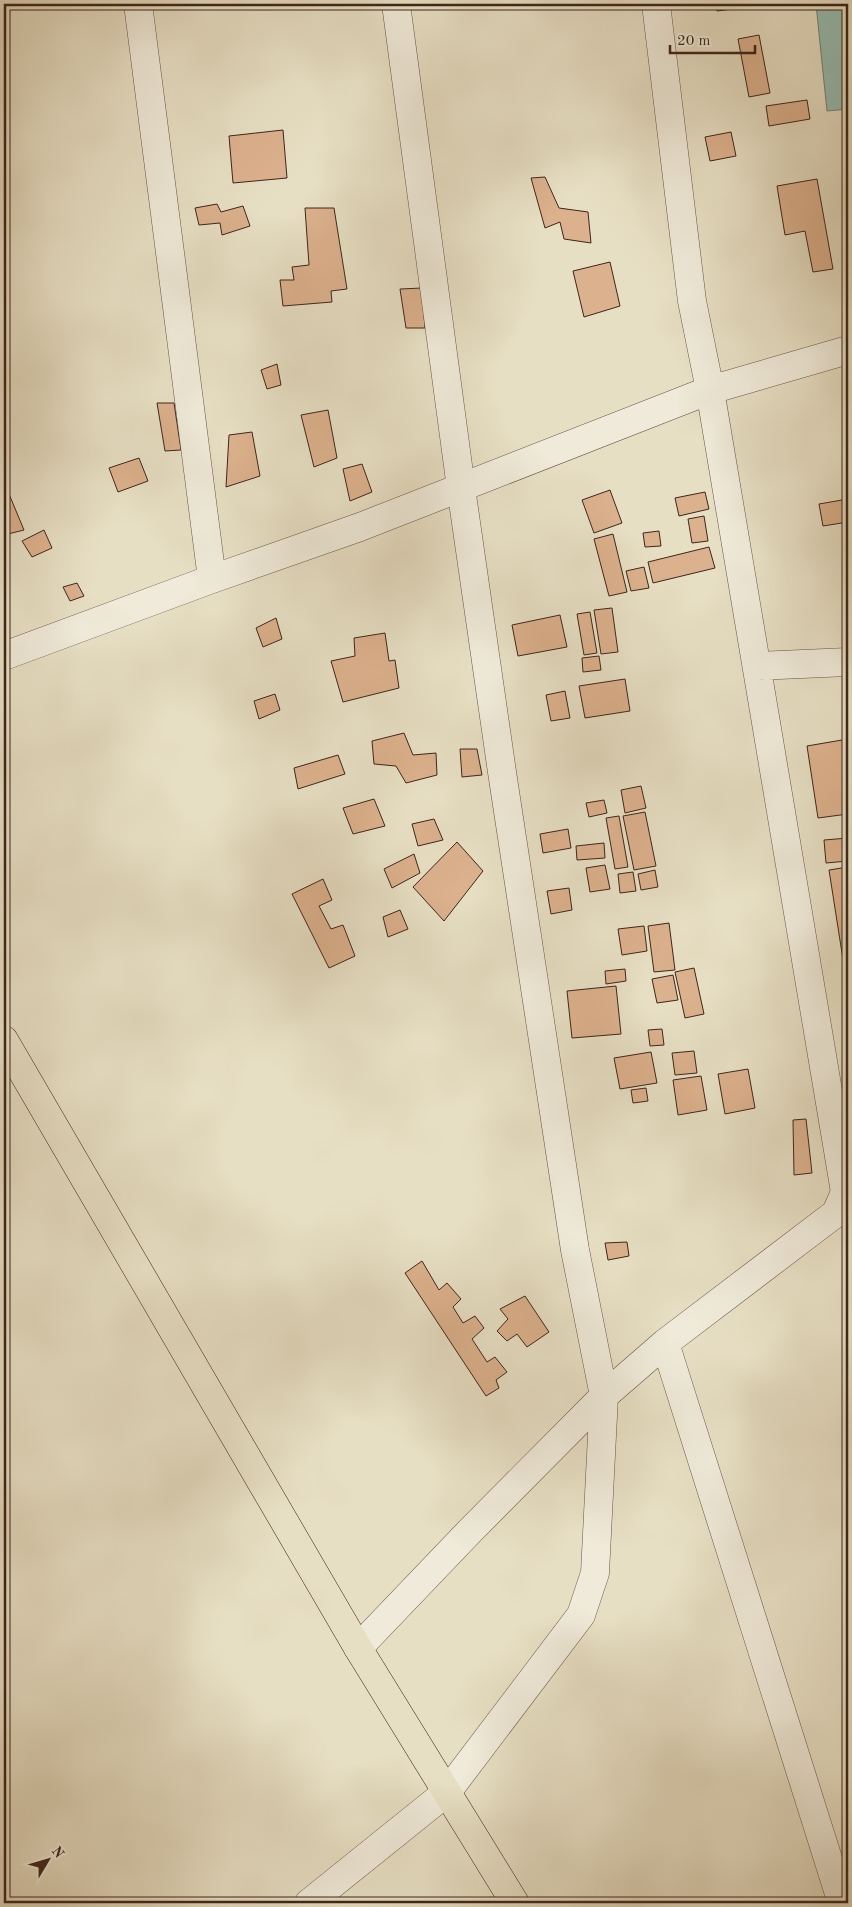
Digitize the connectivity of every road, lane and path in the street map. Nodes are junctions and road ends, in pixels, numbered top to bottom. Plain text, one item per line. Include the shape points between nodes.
1 (138, 4) edge
2 (396, 4) edge
3 (656, 4) edge
4 (848, 350) edge
5 (710, 390) junction
6 (461, 488) junction
7 (212, 579) junction
8 (4, 656) edge
9 (848, 662) edge
10 (757, 666) junction
11 (4, 1040) edge
12 (665, 1343) junction
13 (604, 1396) junction
14 (358, 1648) junction
15 (447, 1792) junction
16 (309, 1903) edge
17 (515, 1903) edge
18 (842, 1903) edge

1 - 7 street
2 - 6 street
3 - 5 street via 692,301
4 - 5 street
5 - 6 street
5 - 10 street
6 - 7 street
6 - 13 street via 575,1250
7 - 8 street
9 - 10 street
10 - 12 street via 846,1192 836,1213
11 - 14 main road
12 - 13 street
12 - 18 street
13 - 14 street
13 - 15 street via 595,1573 581,1615
14 - 15 main road
15 - 16 street
15 - 17 main road

